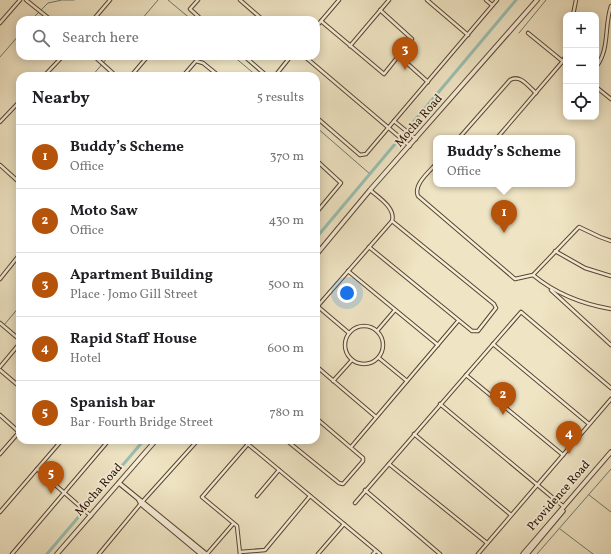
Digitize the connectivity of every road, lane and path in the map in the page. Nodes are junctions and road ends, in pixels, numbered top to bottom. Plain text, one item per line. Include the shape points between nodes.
1 (20, 0) edge
2 (26, 0) edge
3 (110, 0) edge
4 (198, 0) edge
5 (240, 0) edge
6 (339, 0) edge
7 (389, 0) edge
8 (427, 0) edge
9 (486, 0) edge
10 (497, 0) edge
11 (537, 0) edge
12 (576, 0) edge
13 (492, 5) junction
14 (611, 6) edge
15 (380, 10) junction
16 (574, 12) edge
17 (46, 16) edge
18 (96, 16) edge
19 (198, 16) edge
20 (258, 16) edge
21 (321, 21) joint
22 (0, 23) edge
23 (528, 33) dead end
24 (468, 35) junction
25 (350, 46) junction
26 (399, 56) junction
27 (59, 60) edge
28 (99, 60) edge
29 (145, 60) edge
30 (249, 60) edge
31 (288, 60) edge
32 (309, 60) edge
33 (563, 61) joint
34 (599, 63) edge
35 (48, 72) edge
36 (112, 72) edge
37 (134, 72) edge
38 (186, 72) edge
39 (213, 72) edge
40 (262, 72) edge
41 (278, 72) edge
42 (428, 82) junction
43 (599, 89) edge
44 (536, 92) junction
45 (611, 99) edge
46 (16, 105) edge
47 (320, 121) edge
48 (394, 121) junction
49 (0, 122) edge
50 (389, 128) junction
51 (462, 135) edge
52 (500, 135) edge
53 (416, 139) junction
54 (410, 146) junction
55 (320, 164) edge
56 (0, 166) edge
57 (433, 168) edge
58 (16, 180) edge
59 (370, 190) junction
60 (320, 207) edge
61 (392, 221) junction
62 (611, 241) edge
63 (369, 247) junction
64 (320, 249) edge
65 (555, 252) junction
66 (16, 259) edge
67 (348, 271) junction
68 (533, 275) junction
69 (611, 276) edge
70 (0, 279) edge
71 (548, 288) junction
72 (320, 302) edge
73 (320, 309) edge
74 (611, 309) edge
75 (395, 310) junction
76 (458, 321) junction
77 (0, 323) edge
78 (377, 330) junction
79 (350, 333) junction
80 (16, 337) edge
81 (493, 344) junction
82 (610, 344) edge
83 (438, 345) junction
84 (16, 348) edge
85 (379, 358) junction
86 (352, 360) junction
87 (0, 367) edge
88 (0, 370) edge
89 (320, 370) edge
90 (466, 375) junction
91 (333, 381) junction
92 (407, 381) junction
93 (16, 384) edge
94 (611, 388) edge
95 (611, 399) edge
96 (440, 404) junction
97 (0, 416) edge
98 (376, 417) junction
99 (320, 421) edge
100 (589, 424) junction
101 (16, 428) edge
102 (414, 434) junction
103 (16, 436) edge
104 (59, 444) edge
105 (106, 444) edge
106 (153, 444) edge
107 (194, 444) edge
108 (248, 444) joint
109 (291, 444) edge
110 (351, 447) junction
111 (611, 452) edge
112 (0, 454) edge
113 (563, 455) junction
114 (611, 455) edge
115 (388, 464) junction
116 (37, 469) junction
117 (279, 470) junction
118 (119, 483) junction
119 (537, 485) junction
120 (365, 490) junction
121 (64, 493) junction
122 (257, 496) dead end
123 (310, 496) junction
124 (141, 502) junction
125 (355, 503) dead end
126 (564, 507) junction
127 (0, 512) edge
128 (89, 514) junction
129 (511, 515) junction
130 (233, 524) junction
131 (344, 524) junction
132 (487, 543) junction
133 (376, 551) junction
134 (240, 553) edge
135 (12, 554) edge
136 (57, 554) edge
137 (99, 554) edge
138 (201, 554) edge
139 (206, 554) edge
140 (318, 554) edge
141 (373, 554) edge
142 (380, 554) edge
143 (440, 554) edge
144 (478, 554) edge
145 (523, 554) edge
146 (527, 554) edge

1 - 22 street
2 - 17 street
3 - 18 street
4 - 19 street via 190,9
5 - 20 street
6 - 21 street
7 - 15 street
8 - 24 street
9 - 13 street
10 - 13 street
11 - 53 street, Mocha Road
12 - 16 street
13 - 24 street
14 - 34 street via 607,18 605,53
15 - 25 street
15 - 26 street via 412,39
21 - 25 street
23 - 33 street
24 - 42 street
25 - 26 street via 384,74
26 - 42 street
27 - 35 street
28 - 36 street
29 - 37 street
30 - 40 street
31 - 41 street
32 - 50 street
33 - 44 street
38 - 39 street via 196,61 203,63
42 - 48 street
43 - 45 street
44 - 51 street via 514,77
44 - 52 street
46 - 49 street
47 - 50 street via 363,156
48 - 50 street
48 - 53 street
50 - 54 street
53 - 54 street, Mocha Road
54 - 59 street, Mocha Road
55 - 60 street via 341,183
56 - 58 street
57 - 68 street via 418,186 418,196 515,279
59 - 61 street via 391,210
59 - 64 street, Mocha Road
61 - 63 street
61 - 76 street via 496,306 496,310 476,332
62 - 65 street via 579,227
63 - 67 street
63 - 76 street
65 - 68 street
65 - 69 street via 585,268
66 - 70 street
67 - 72 street
67 - 75 street
68 - 71 street
71 - 74 street via 578,301
71 - 82 street
73 - 79 street
75 - 78 street
75 - 83 street
76 - 83 street
77 - 80 street
78 - 79 street via 363,326
78 - 85 street via 384,344
79 - 86 street via 345,347
81 - 90 street
81 - 94 street via 520,312
81 - 100 street
83 - 92 street
84 - 87 street
85 - 86 street via 366,364
85 - 92 street
86 - 91 street
88 - 93 street
89 - 91 street
90 - 96 street
90 - 113 street
91 - 98 street
92 - 98 street
95 - 100 street
96 - 102 street
96 - 119 street
97 - 101 street
98 - 110 street
99 - 110 street
100 - 113 street
102 - 115 street
102 - 129 street
103 - 112 street
104 - 116 street
105 - 121 street
106 - 118 street, Mocha Road
107 - 124 street
108 - 117 street
108 - 130 street via 202,497
109 - 110 street via 342,484 364,460
111 - 126 street, Providence Road
113 - 119 street
114 - 146 street, Providence Road
115 - 120 street
115 - 132 street
116 - 121 street
116 - 127 street
117 - 122 street
117 - 123 street
118 - 124 street
118 - 128 street, Mocha Road
119 - 126 street
119 - 129 street
120 - 125 street
120 - 143 street
121 - 128 street
121 - 135 street
123 - 131 street
123 - 134 street via 265,550
124 - 137 street
124 - 138 street
124 - 139 street
126 - 145 street, Providence Road
128 - 136 street, Mocha Road
129 - 132 street
130 - 134 street via 237,526
130 - 139 street
131 - 133 street
131 - 140 street
132 - 144 street
133 - 141 street
133 - 142 street

